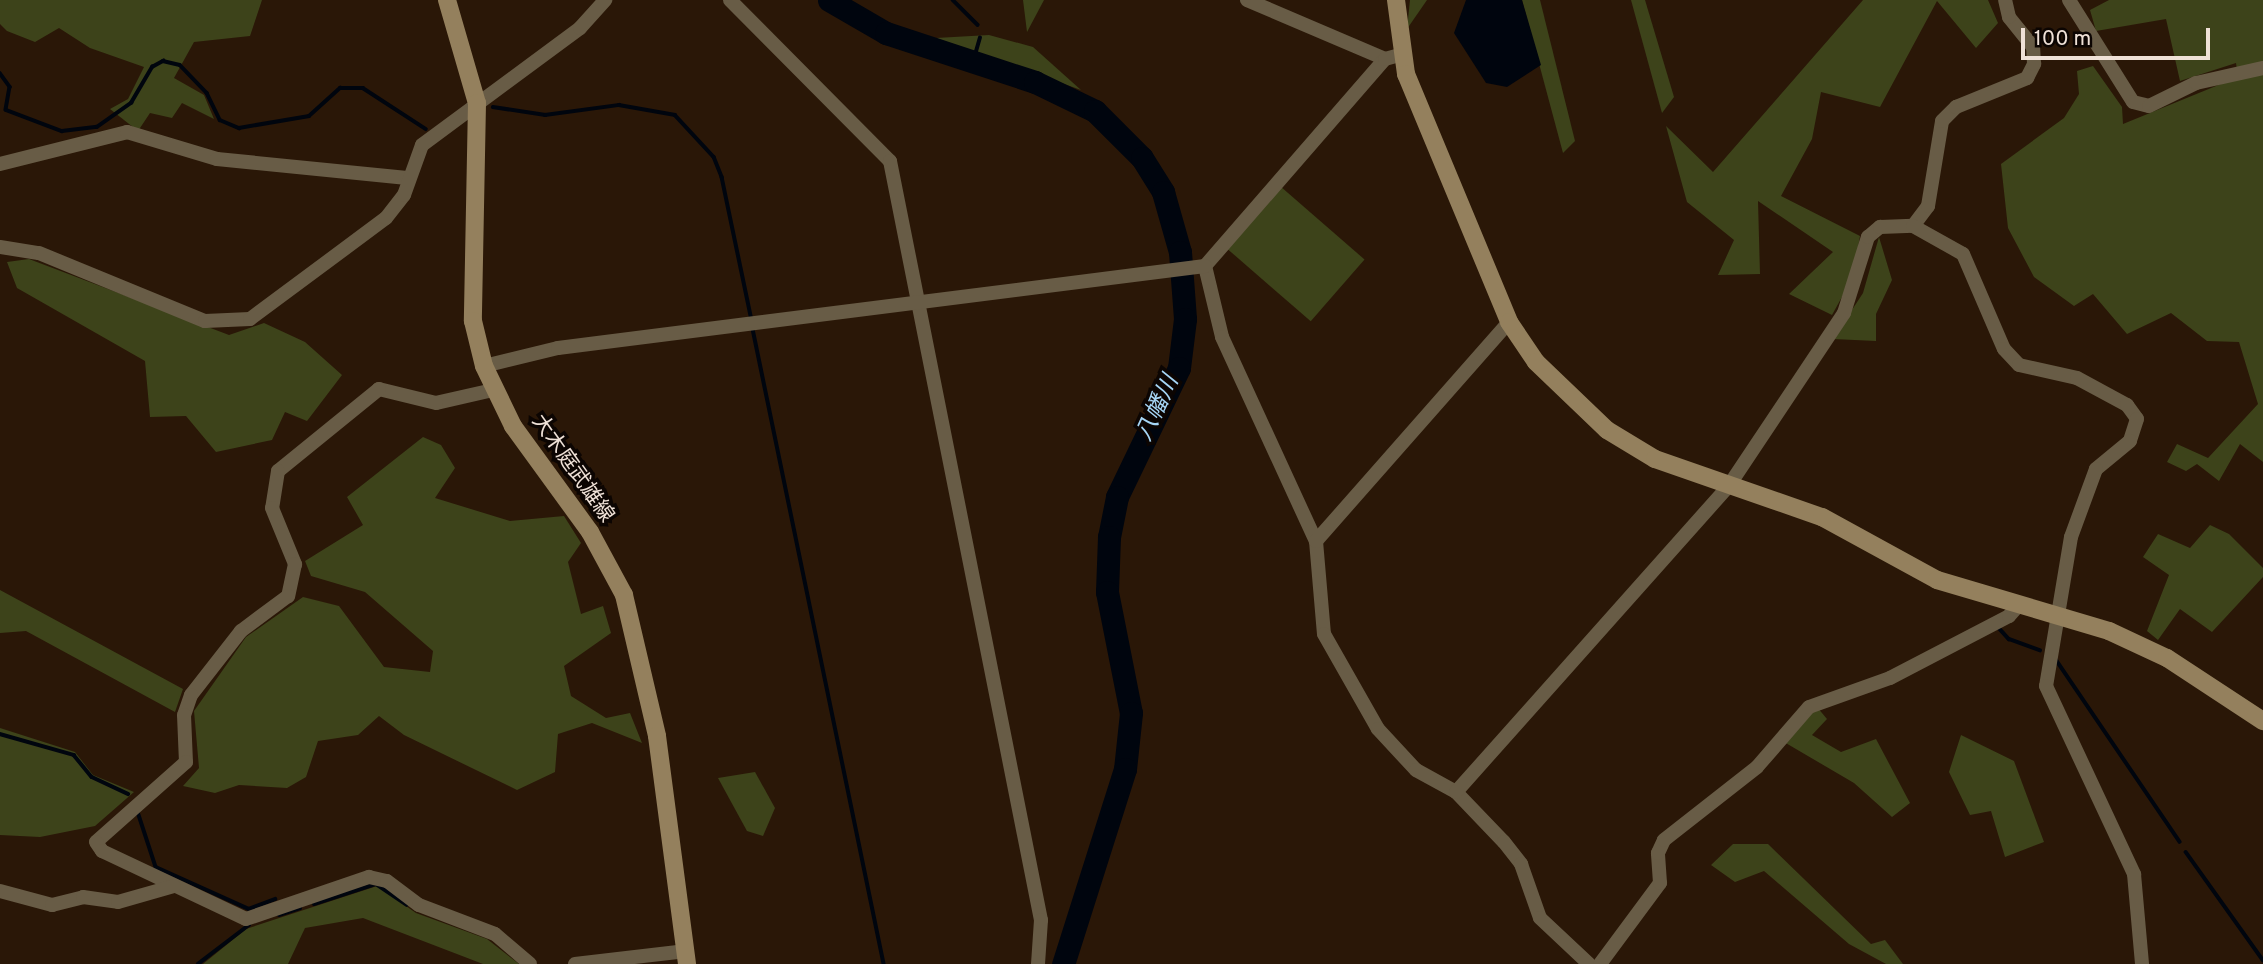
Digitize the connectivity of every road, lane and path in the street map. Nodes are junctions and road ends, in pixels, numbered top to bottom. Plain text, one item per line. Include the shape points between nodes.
1 (447, 0) edge
2 (605, 0) edge
3 (730, 0) edge
4 (1247, 0) edge
5 (1396, 0) edge
6 (2005, 0) edge
7 (2069, 0) edge
8 (1393, 57) junction
9 (2263, 68) edge
10 (477, 103) junction
11 (0, 164) edge
12 (407, 178) junction
13 (1913, 226) junction
14 (0, 247) edge
15 (1201, 266) junction
16 (918, 301) junction
17 (1509, 322) junction
18 (484, 366) junction
19 (493, 390) junction
20 (1728, 487) junction
21 (1316, 541) junction
22 (2019, 605) junction
23 (2055, 615) junction
24 (2263, 721) edge
25 (1456, 792) junction
26 (174, 887) junction
27 (0, 891) edge
28 (687, 958) edge
29 (530, 964) edge
30 (575, 964) edge
31 (1038, 964) edge
32 (1589, 964) edge
33 (1600, 964) edge
34 (2142, 964) edge

1 - 10 street, 大木庭武雄線
2 - 10 street via 580,28
3 - 16 street via 890,161
4 - 8 street
5 - 8 street
6 - 13 street via 2009,17 2033,47 2034,64 2019,83 1956,107 1942,121 1928,206
7 - 9 street via 2133,102 2149,106 2196,83
8 - 15 street
8 - 17 street
10 - 12 street via 422,145
10 - 18 street, 大木庭武雄線 via 473,321
11 - 12 street via 127,132 217,159
12 - 14 street via 386,218 271,308 236,324 205,321 39,253
13 - 20 street via 1880,227 1868,237 1844,313
13 - 23 street via 1963,254 2004,349 2019,365 2077,378 2127,405 2137,419 2130,441 2096,469 2071,537
15 - 16 street
15 - 21 street via 1222,337
16 - 18 street via 558,348
16 - 31 street via 1041,920
17 - 20 street via 1536,362 1607,430 1655,459
17 - 21 street
18 - 19 street, 大木庭武雄線
19 - 26 street via 436,403 379,389 278,471 272,508 296,564 292,589 241,631 191,695 184,715 186,762 96,842
19 - 28 street, 大木庭武雄線 via 590,532 624,595 657,736
20 - 22 street via 1822,517 1937,580
20 - 25 street
21 - 25 street via 1324,634 1399,756
22 - 23 street
22 - 33 street via 2009,617 1890,678 1809,707 1757,767 1664,840 1658,853 1660,883
23 - 24 street via 2167,658
23 - 34 street via 2048,646 2050,707 2134,874
25 - 32 street via 1521,864 1540,918
26 - 27 street via 118,902 83,897 52,905
26 - 29 street via 246,919 369,877 387,881 419,905 495,934
28 - 30 street

